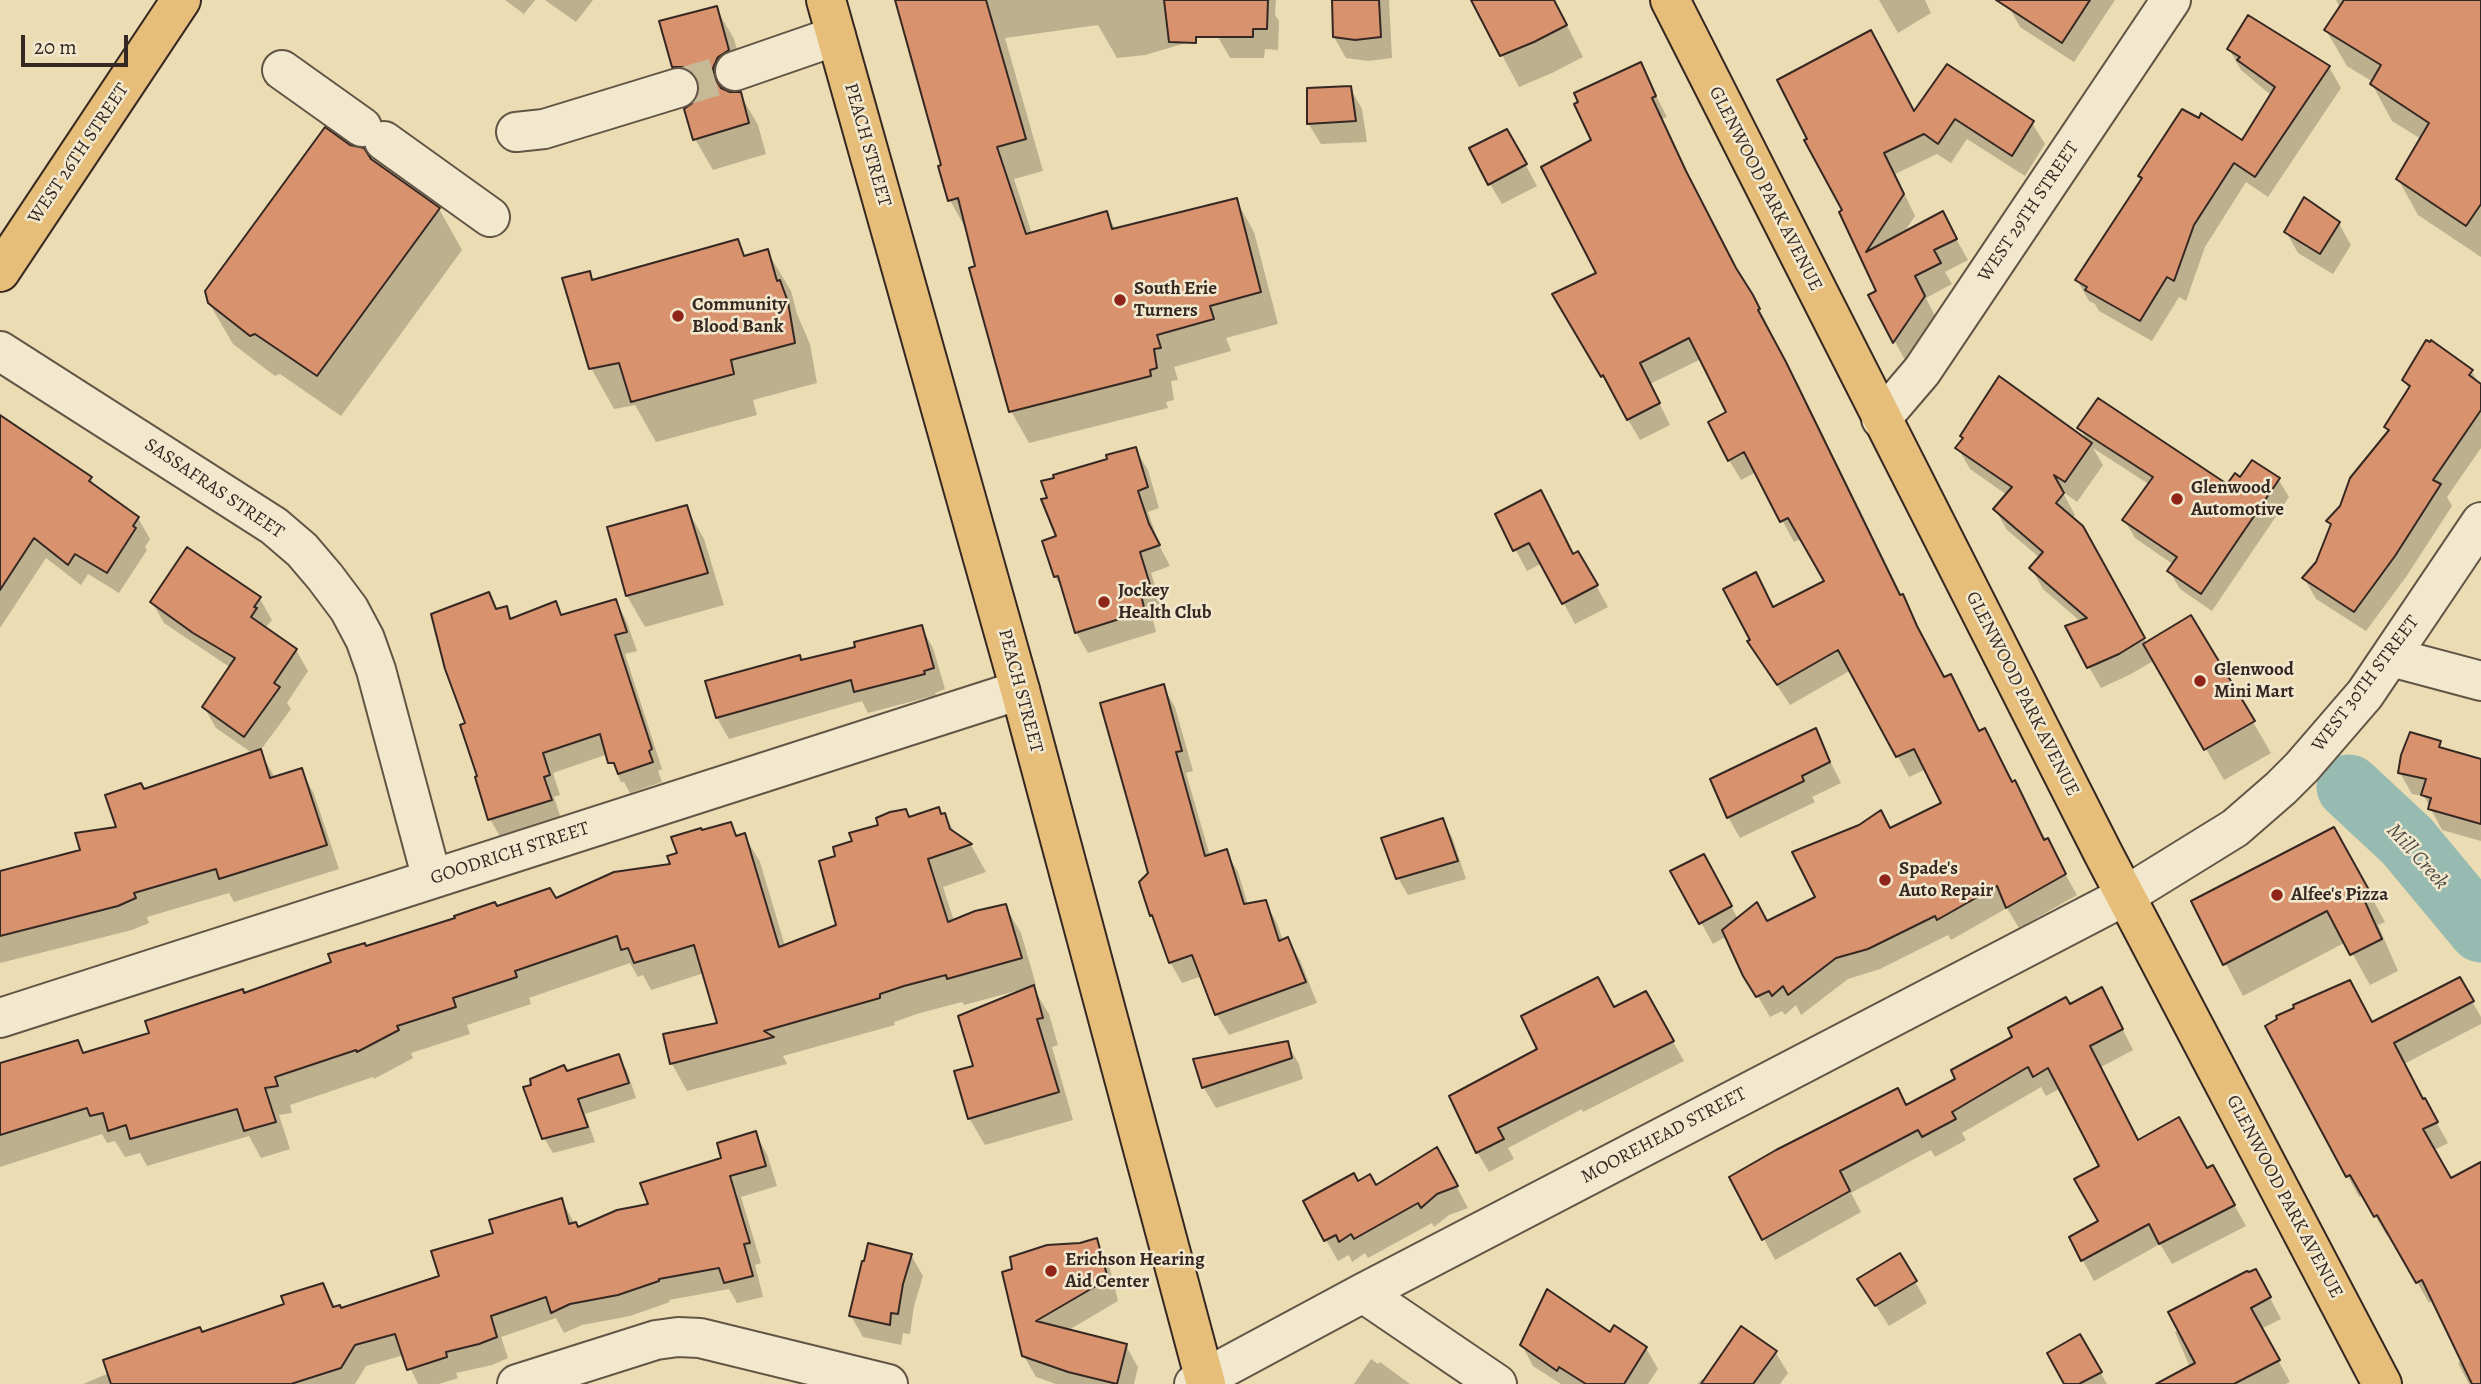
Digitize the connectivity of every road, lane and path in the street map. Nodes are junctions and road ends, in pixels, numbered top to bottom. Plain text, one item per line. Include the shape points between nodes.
1 (181, 0) edge
2 (826, 0) edge
3 (1670, 0) edge
4 (2171, 0) edge
5 (836, 36) junction
6 (282, 70) dead end
7 (735, 71) tunnel mouth
8 (678, 88) tunnel mouth
9 (516, 132) dead end
10 (490, 217) dead end
11 (0, 272) edge
12 (0, 351) edge
13 (1881, 419) junction
14 (2481, 522) edge
15 (2391, 657) junction
16 (2481, 681) edge
17 (1020, 690) junction
18 (432, 879) junction
19 (2125, 896) junction
20 (0, 1018) edge
21 (1363, 1293) junction
22 (1201, 1382) edge
23 (517, 1384) edge
24 (888, 1384) edge
25 (1497, 1384) edge
26 (2382, 1384) edge

1 - 11 main road, WEST 26TH STREET
2 - 5 main road, PEACH STREET
3 - 13 main road, GLENWOOD PARK AVENUE
4 - 13 street, WEST 29TH STREET via 1922,372
5 - 7 street
5 - 17 main road, PEACH STREET
6 - 10 street
8 - 9 street via 544,130
12 - 18 street, SASSAFRAS STREET via 274,526 325,577 365,639
13 - 19 main road, GLENWOOD PARK AVENUE
14 - 15 street, WEST 30TH STREET
15 - 16 street
15 - 19 street, WEST 30TH STREET via 2329,738 2281,788 2235,828
17 - 18 street, GOODRICH STREET
17 - 22 main road, PEACH STREET
18 - 20 street, GOODRICH STREET
19 - 21 street, MOOREHEAD STREET
19 - 26 main road, GLENWOOD PARK AVENUE
21 - 22 street, MOOREHEAD STREET
21 - 25 street
23 - 24 street via 678,1337 700,1338

